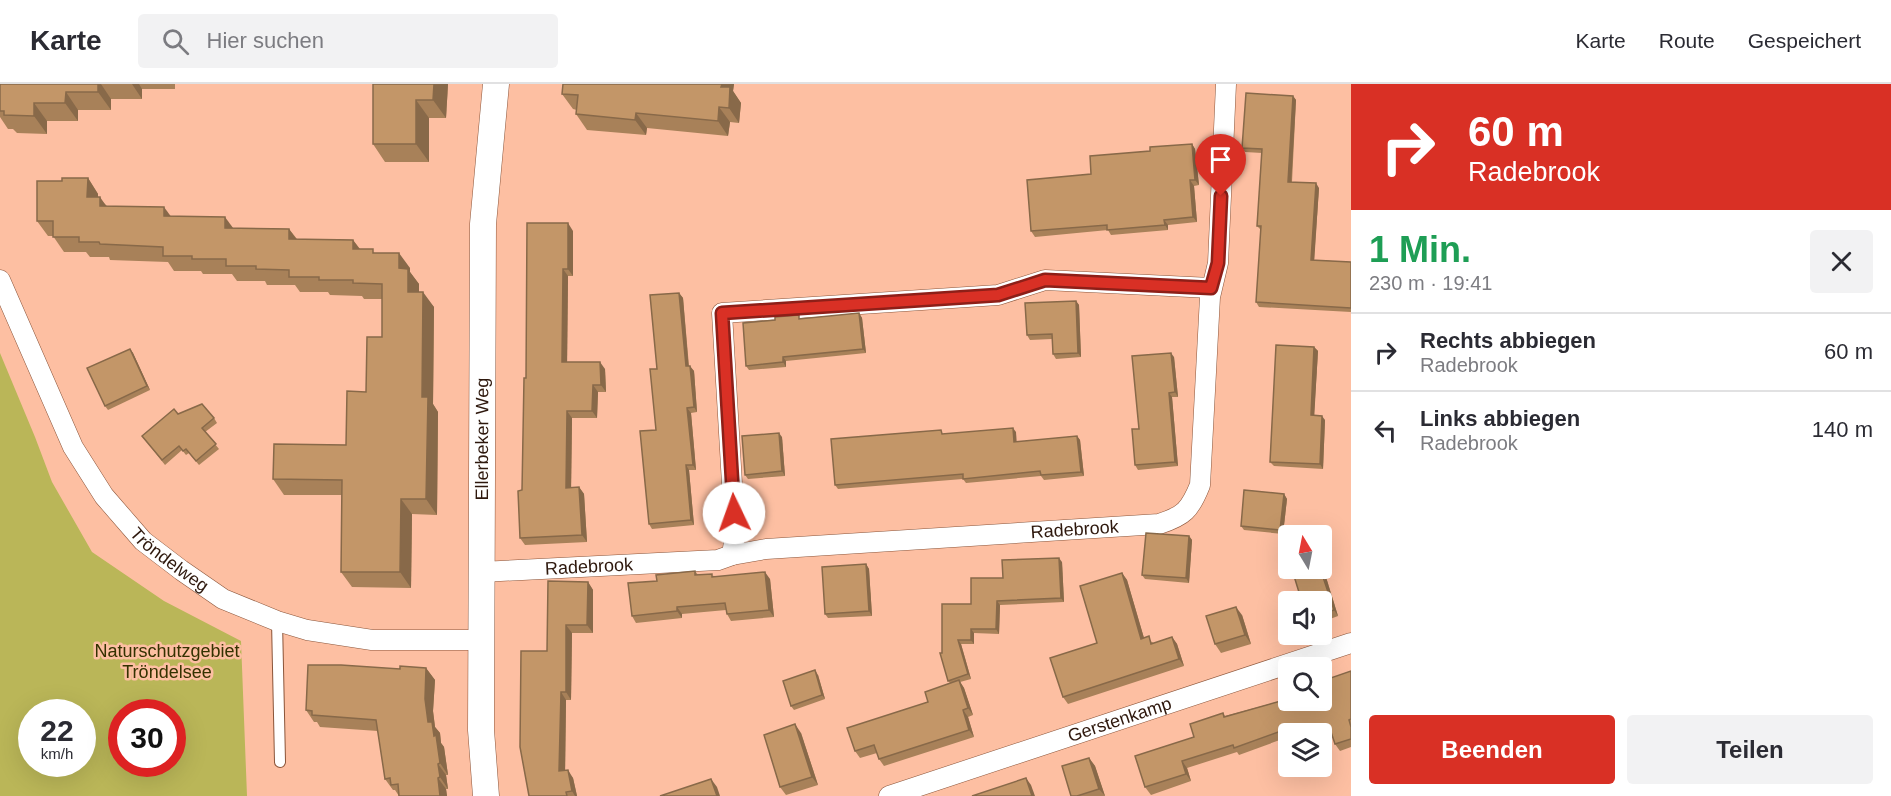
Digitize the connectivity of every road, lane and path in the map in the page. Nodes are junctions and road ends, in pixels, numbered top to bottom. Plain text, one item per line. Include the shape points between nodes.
1 (496, 84) edge
2 (1226, 84) edge
3 (0, 280) edge
4 (1211, 288) junction
5 (732, 555) junction
6 (481, 572) junction
7 (277, 621) junction
8 (482, 640) junction
9 (1351, 643) edge
10 (280, 762) dead end
11 (486, 796) edge
12 (889, 796) edge

1 - 6 street, Ellerbeker Weg via 483,224
2 - 4 street, Radebrook via 1218,263
3 - 7 street, Tröndelweg via 73,447 104,496 143,541 181,570 223,599
4 - 5 street, Radebrook via 1200,485 1193,504 1180,517 1159,524 766,549
4 - 5 street via 1045,280 998,295 722,313 735,535
5 - 6 street, Radebrook via 718,560
6 - 8 street, Ellerbeker Weg
7 - 8 street, Tröndelweg via 372,640
7 - 10 lane
8 - 11 street, Ellerbeker Weg via 481,730
9 - 12 street, Gerstenkamp

